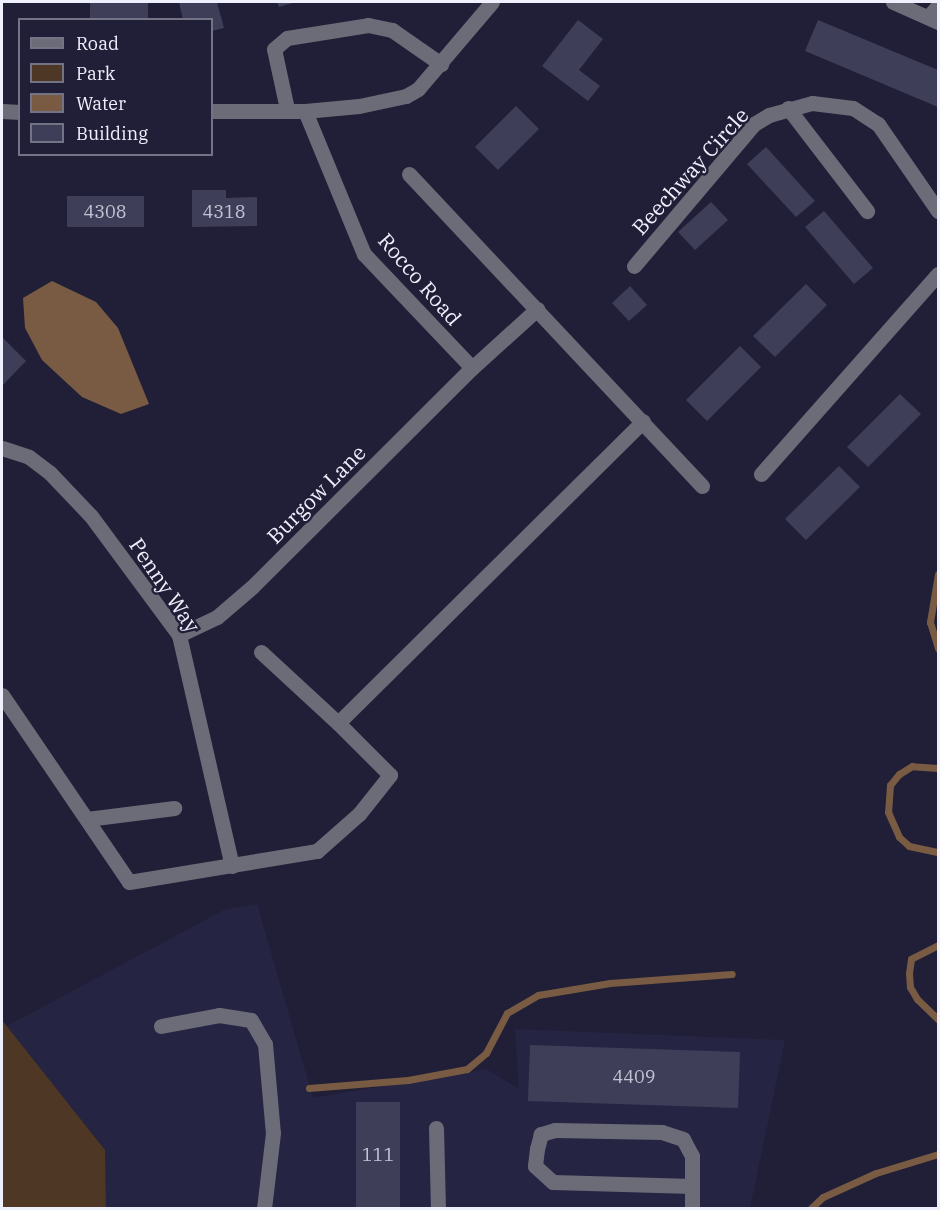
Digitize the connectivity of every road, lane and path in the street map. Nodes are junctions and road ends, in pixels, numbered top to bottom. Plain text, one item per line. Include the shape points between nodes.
1 (492, 2) edge
2 (893, 2) edge
3 (935, 15) edge
4 (441, 64) junction
5 (788, 108) junction
6 (287, 109) junction
7 (2, 111) edge
8 (213, 111) edge
9 (305, 111) junction
10 (18, 112) edge
11 (409, 174) dead end
12 (867, 211) dead end
13 (939, 211) edge
14 (634, 266) dead end
15 (939, 274) edge
16 (537, 309) junction
17 (472, 368) junction
18 (643, 421) junction
19 (2, 448) edge
20 (761, 474) dead end
21 (702, 486) dead end
22 (179, 635) junction
23 (261, 652) dead end
24 (2, 694) edge
25 (338, 723) junction
26 (174, 808) dead end
27 (87, 819) junction
28 (232, 866) junction
29 (161, 1026) dead end
30 (436, 1128) dead end
31 (692, 1186) junction
32 (264, 1209) edge
33 (438, 1209) edge
34 (692, 1209) edge

1 - 4 street
2 - 3 street
4 - 6 street via 392,30 368,25 287,38 274,49
4 - 9 street via 406,96
5 - 12 street
5 - 13 street, Beechway Circle via 824,103 853,108 878,124
5 - 14 street, Beechway Circle via 754,124
6 - 8 street
6 - 9 street
7 - 10 street
9 - 17 street, Rocco Road via 364,254
11 - 16 street
15 - 20 street
16 - 17 street, Burgow Lane
16 - 18 street
17 - 22 street, Burgow Lane via 252,587 217,617
18 - 21 street
18 - 25 street
19 - 22 street, Penny Way via 29,457 50,473 91,516
22 - 28 street, Penny Way
23 - 25 street
24 - 27 street
25 - 28 street via 390,775 359,814 317,851
26 - 27 street
27 - 28 street via 129,882
29 - 32 street via 219,1015 251,1020 265,1044 273,1133
30 - 33 street
31 - 31 street via 692,1156 682,1139 662,1132 555,1130 542,1134 537,1149 535,1166 553,1182
31 - 34 street

